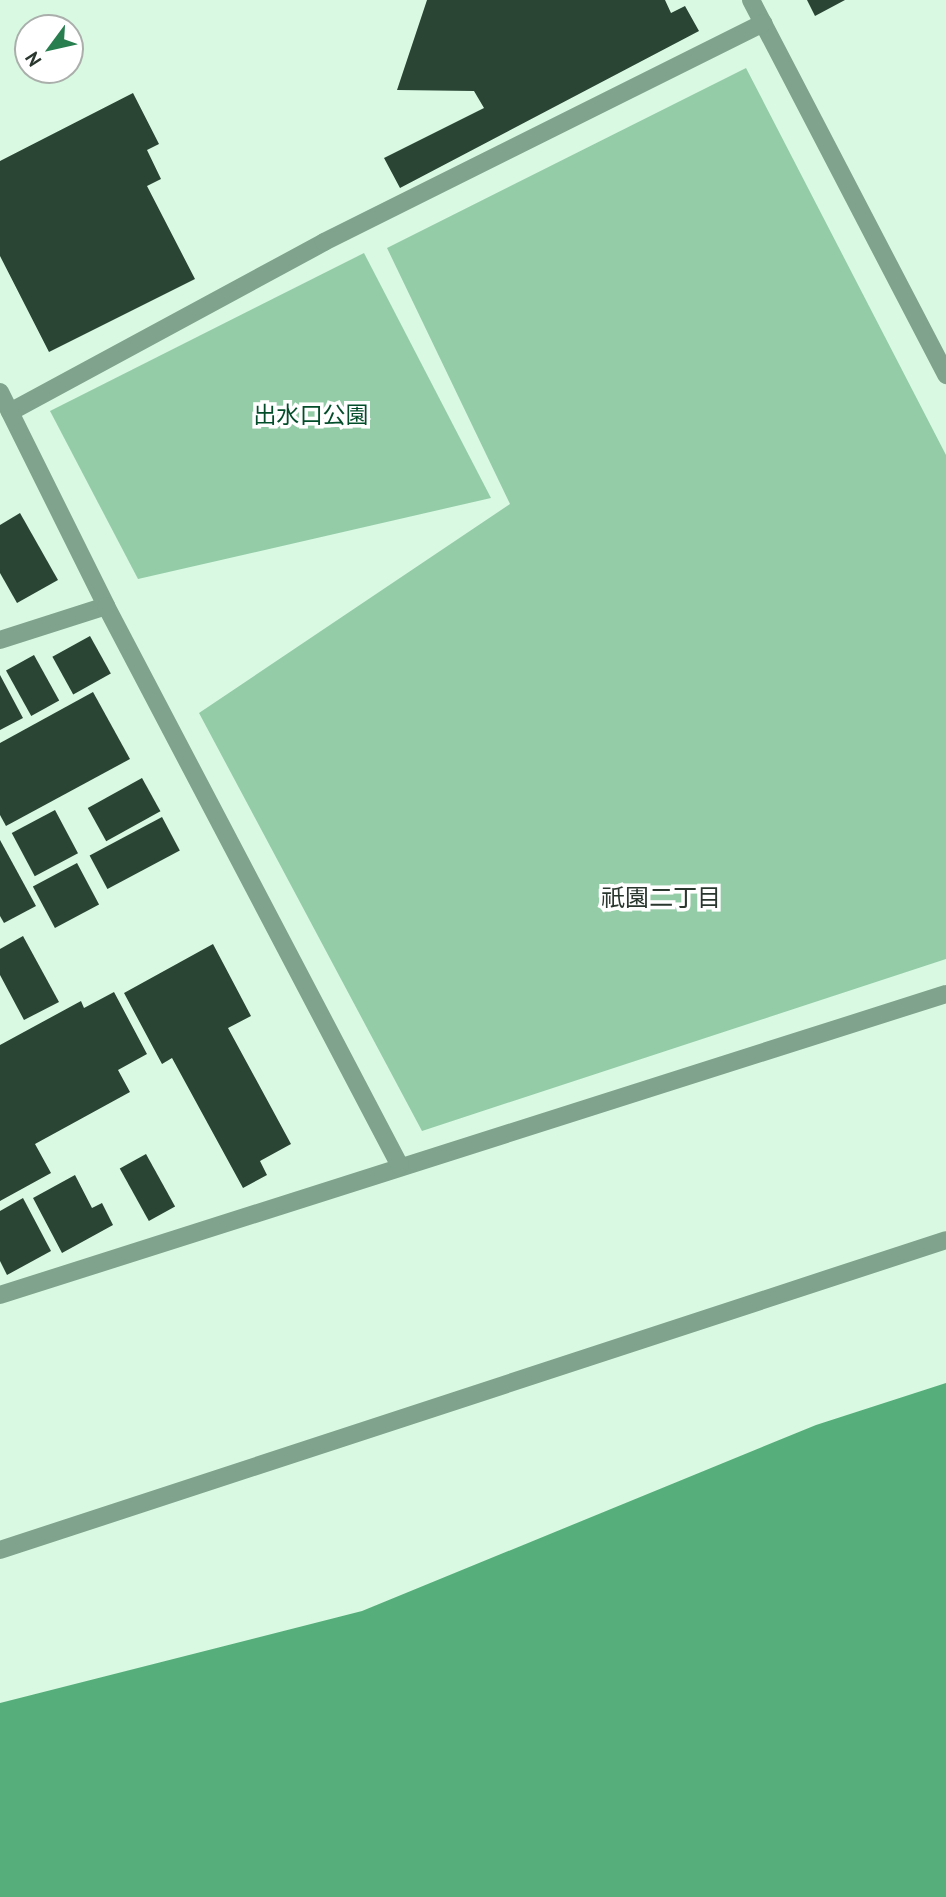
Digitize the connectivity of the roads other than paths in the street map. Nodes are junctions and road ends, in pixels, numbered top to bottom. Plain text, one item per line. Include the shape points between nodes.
1 (751, 0) edge
2 (763, 23) junction
3 (944, 369) edge
4 (0, 392) edge
5 (10, 412) junction
6 (106, 606) junction
7 (0, 640) edge
8 (946, 994) edge
9 (400, 1166) junction
10 (946, 1240) edge
11 (0, 1295) edge
12 (0, 1550) edge

1 - 2 street
2 - 3 street
2 - 5 street via 324,242
4 - 5 street
5 - 6 street
6 - 7 street
6 - 9 street
8 - 9 street
9 - 11 street
10 - 12 street

